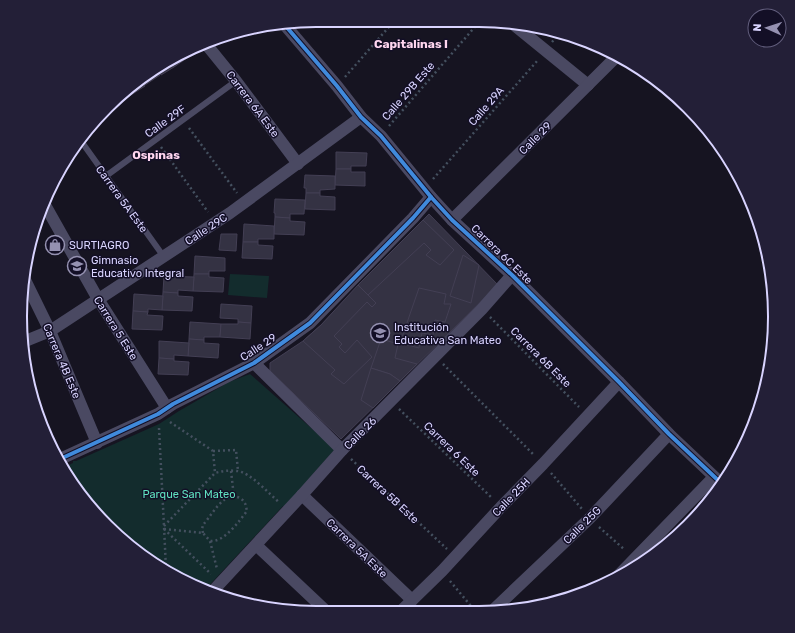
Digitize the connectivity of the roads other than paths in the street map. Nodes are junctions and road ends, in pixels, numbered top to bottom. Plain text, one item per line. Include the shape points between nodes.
1 (288, 29) edge
2 (521, 30) edge
3 (209, 48) edge
4 (613, 60) edge
5 (236, 81) junction
6 (588, 85) junction
7 (361, 117) junction
8 (84, 145) edge
9 (298, 164) junction
10 (106, 176) junction
11 (428, 193) junction
12 (47, 211) edge
13 (452, 220) junction
14 (164, 257) junction
15 (512, 275) junction
16 (29, 287) edge
17 (98, 300) junction
18 (50, 331) junction
19 (28, 340) edge
20 (254, 363) junction
21 (619, 382) junction
22 (162, 411) junction
23 (669, 434) junction
24 (97, 443) junction
25 (342, 450) junction
26 (64, 457) edge
27 (717, 480) edge
28 (713, 486) edge
29 (302, 495) junction
30 (256, 545) junction
31 (636, 559) edge
32 (216, 588) edge
33 (412, 600) junction
34 (498, 605) edge
35 (321, 606) edge
36 (406, 606) edge

1 - 7 street, Carrera 6C Este
2 - 6 street
3 - 5 street, Carrera 6A Este
4 - 6 street, Calle 29
5 - 9 street, Carrera 6A Este
5 - 10 lane, Calle 29F
6 - 13 street, Calle 29
7 - 9 street, Calle 29C
7 - 11 street, Carrera 6C Este via 381,136
8 - 10 lane, Carrera 5A Este
9 - 14 street, Calle 29C
10 - 14 lane, Carrera 5A Este
11 - 13 street, Carrera 6C Este
11 - 20 street, Calle 29 via 413,218 308,320
12 - 17 street, Carrera 5 Este
13 - 15 street, Carrera 6C Este
14 - 17 street, Calle 29C
15 - 21 street, Carrera 6C Este
15 - 25 street, Calle 26 via 482,309
16 - 18 street, Carrera 4B Este
17 - 18 street, Calle 29C
17 - 22 street, Carrera 5 Este
18 - 19 street, Calle 29C
18 - 24 street, Carrera 4B Este
20 - 22 street, Calle 29
20 - 25 street
21 - 23 street, Carrera 6C Este
21 - 33 street, Calle 25H
22 - 24 street, Calle 29
23 - 27 street, Carrera 6C Este
23 - 34 street, Calle 25G via 590,518
24 - 26 street, Calle 29
25 - 29 street, Calle 26
28 - 31 street
29 - 30 street, Calle 26
29 - 33 street, Carrera 5A Este
30 - 32 street, Calle 26
30 - 35 street
33 - 36 street, Calle 25H

